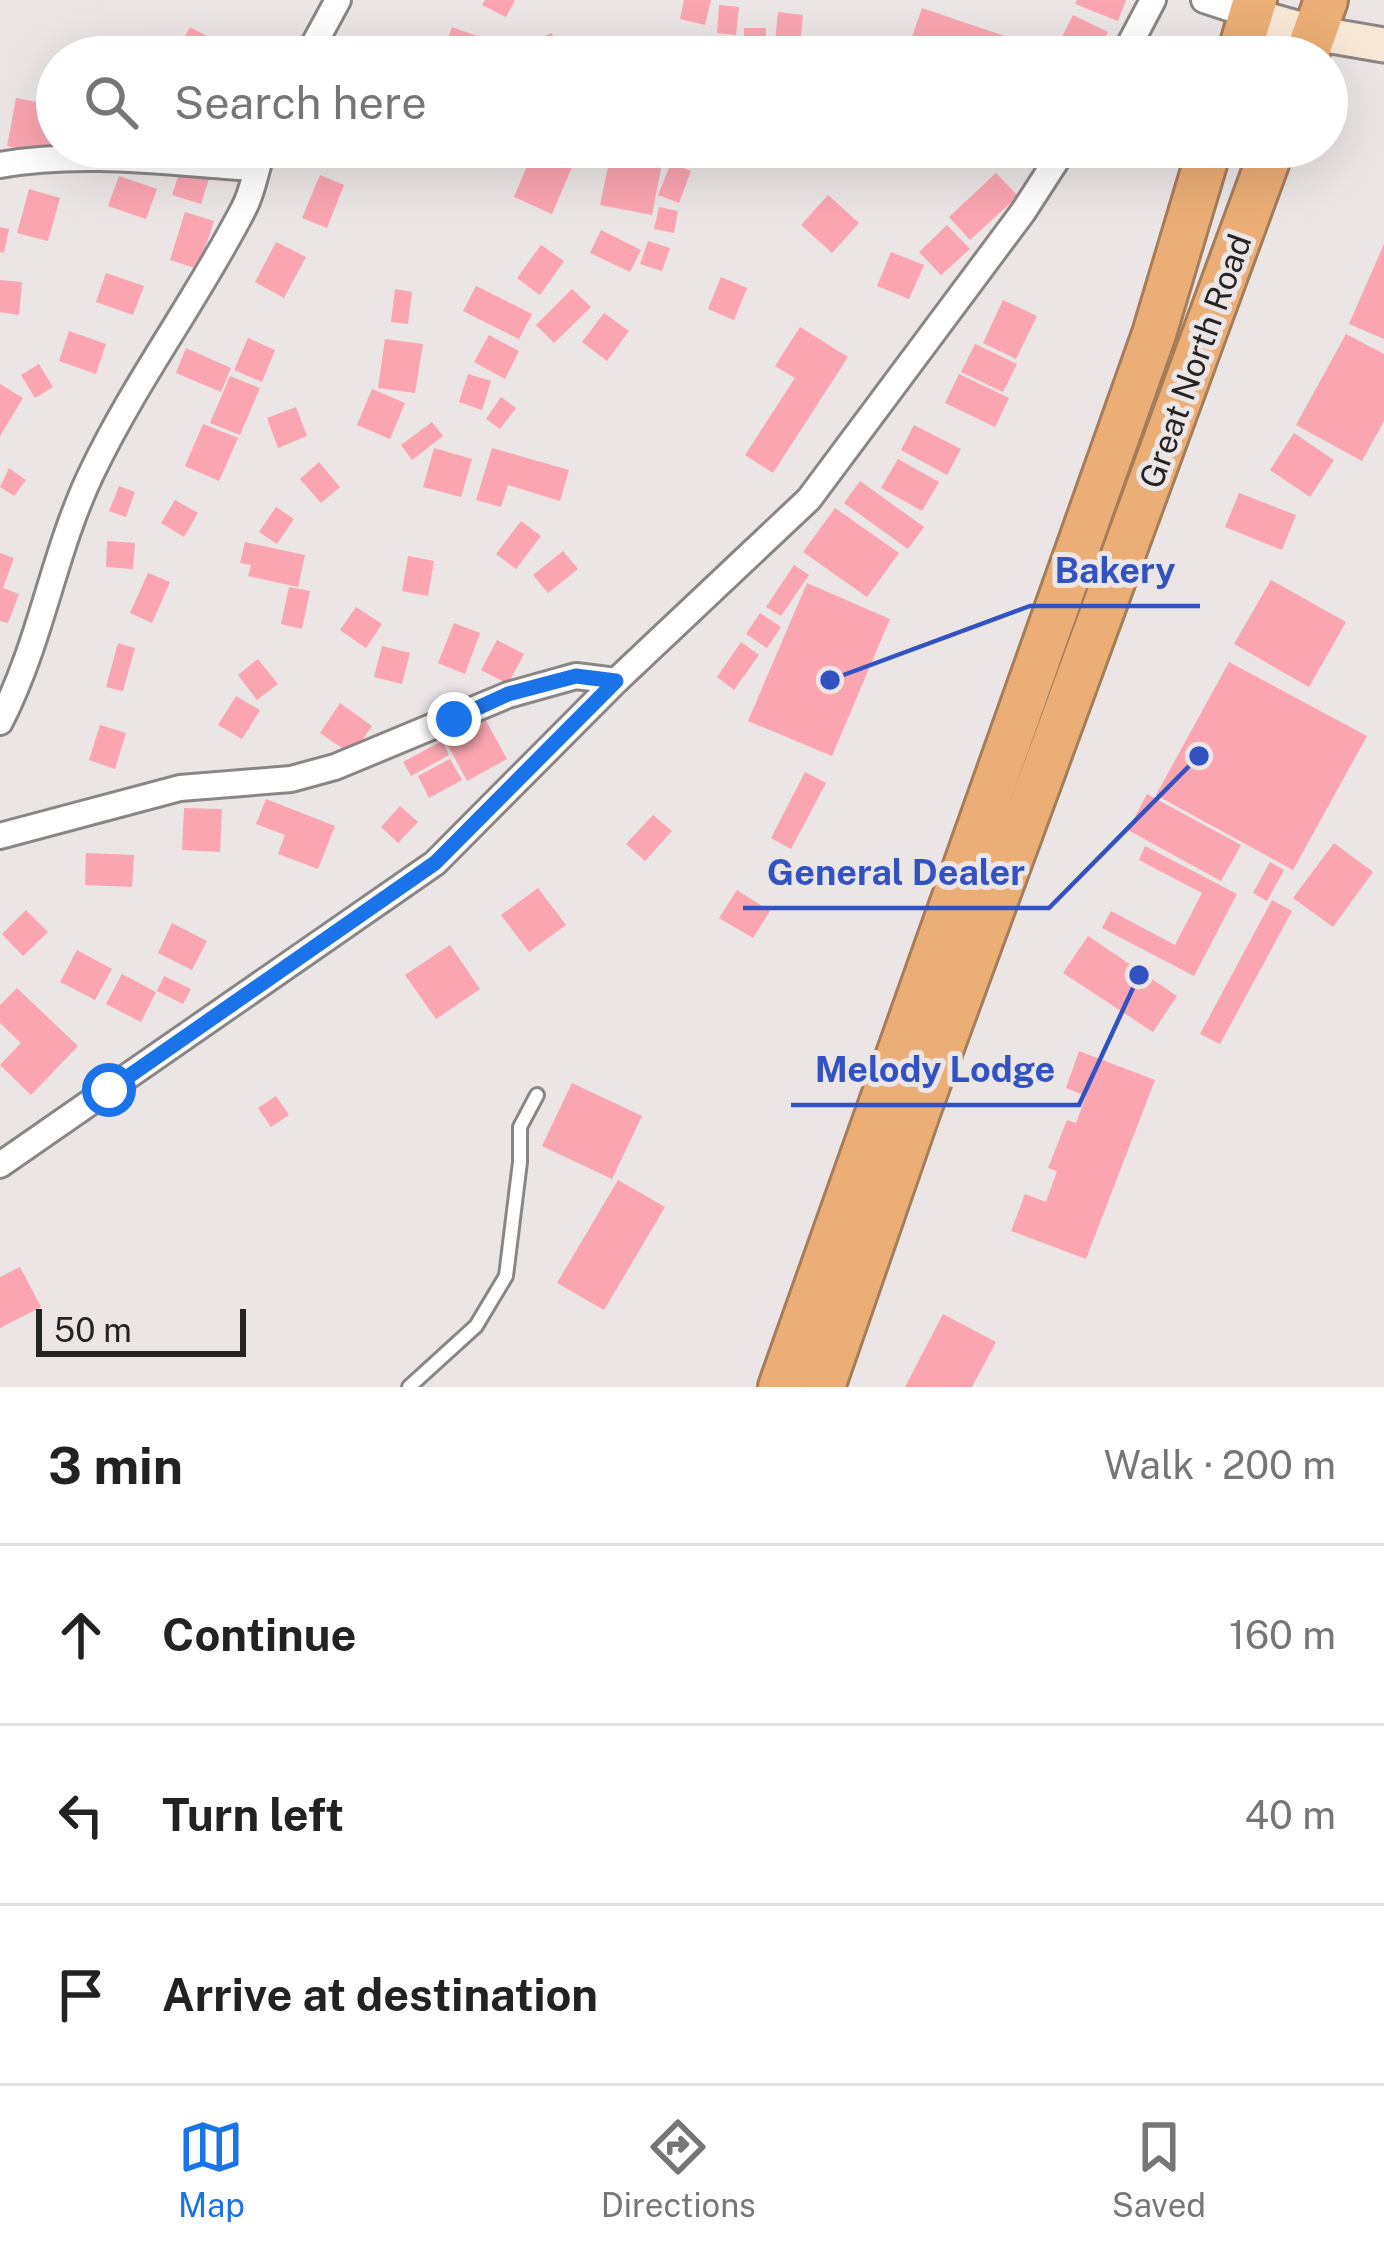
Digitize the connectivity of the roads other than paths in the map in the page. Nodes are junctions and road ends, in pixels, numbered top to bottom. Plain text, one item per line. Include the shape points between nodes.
1 (338, 0) edge
2 (1153, 0) edge
3 (1204, 0) edge
4 (1253, 7) edge
5 (1315, 30) edge
6 (319, 36) edge
7 (1134, 36) edge
8 (1244, 36) edge
9 (1348, 37) edge
10 (1384, 45) edge
11 (36, 160) edge
12 (0, 165) edge
13 (257, 168) edge
14 (1051, 168) edge
15 (1204, 168) edge
16 (1265, 168) edge
17 (616, 681) junction
18 (0, 722) edge
19 (0, 836) edge
20 (537, 1095) dead end
21 (0, 1166) edge
22 (409, 1387) edge
23 (779, 1387) edge
24 (823, 1387) edge

1 - 6 street
2 - 7 street
3 - 4 street
4 - 5 main road
4 - 8 highway
9 - 10 main road
11 - 12 street
13 - 18 street via 223,248 92,472
14 - 17 street via 808,499
15 - 23 highway, Great North Road via 1154,334
16 - 24 highway, Great North Road
17 - 19 street via 576,676 508,694 291,779 180,788
17 - 21 street via 435,863
20 - 22 lane via 520,1127 506,1276 476,1326

